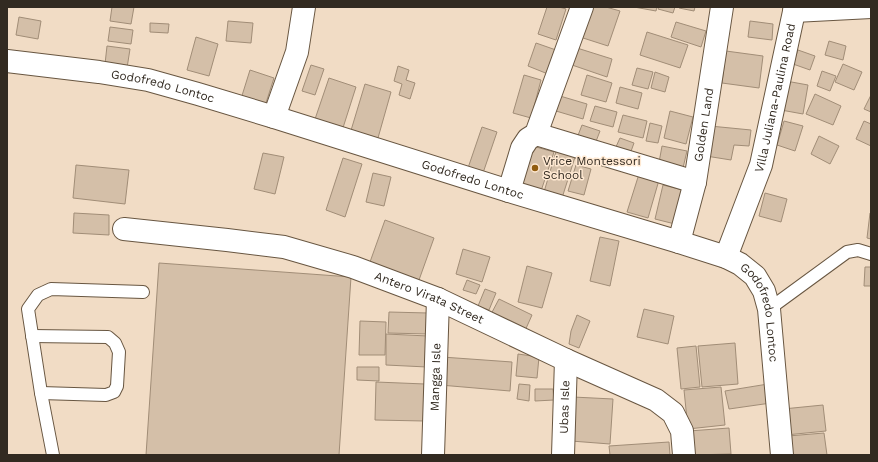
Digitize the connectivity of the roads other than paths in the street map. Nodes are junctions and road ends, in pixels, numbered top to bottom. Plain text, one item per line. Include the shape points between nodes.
1 (304, 7) edge
2 (582, 7) edge
3 (722, 7) edge
4 (854, 7) edge
5 (871, 7) edge
6 (794, 9) edge
7 (7, 61) edge
8 (274, 117) junction
9 (536, 134) junction
10 (695, 182) junction
11 (509, 191) junction
12 (124, 229) dead end
13 (679, 242) junction
14 (871, 254) edge
15 (726, 257) junction
16 (143, 292) dead end
17 (438, 299) junction
18 (769, 309) junction
19 (32, 336) junction
20 (566, 360) junction
21 (41, 393) junction
22 (53, 455) edge
23 (433, 455) edge
24 (563, 455) edge
25 (684, 455) edge
26 (782, 455) edge

1 - 8 street via 297,52
2 - 9 street
3 - 10 street, Golden Land
4 - 5 street, Villa Juliana-Paulina Road
4 - 6 street, Villa Juliana-Paulina Road
6 - 15 street, Villa Juliana-Paulina Road via 761,165
7 - 8 street, Godofredo Lontoc via 148,80
8 - 11 street, Godofredo Lontoc
9 - 10 street
9 - 11 street via 528,139 522,148
10 - 13 street, Golden Land
11 - 13 street, Godofredo Lontoc
12 - 17 street, Antero Virata Street via 284,247 353,266
13 - 15 street, Godofredo Lontoc
14 - 18 lane via 858,250 847,252
15 - 18 street, Godofredo Lontoc via 755,276 764,291
16 - 19 lane via 51,289 38,295 28,309
17 - 20 street, Antero Virata Street
17 - 23 street, Mangga Isle
18 - 26 street, Godofredo Lontoc
19 - 21 lane
19 - 21 lane via 108,337 115,343 119,352 117,386 114,392 106,395
20 - 24 street, Ubas Isle
20 - 25 street, Antero Virata Street via 656,400 673,413 682,431
21 - 22 lane

